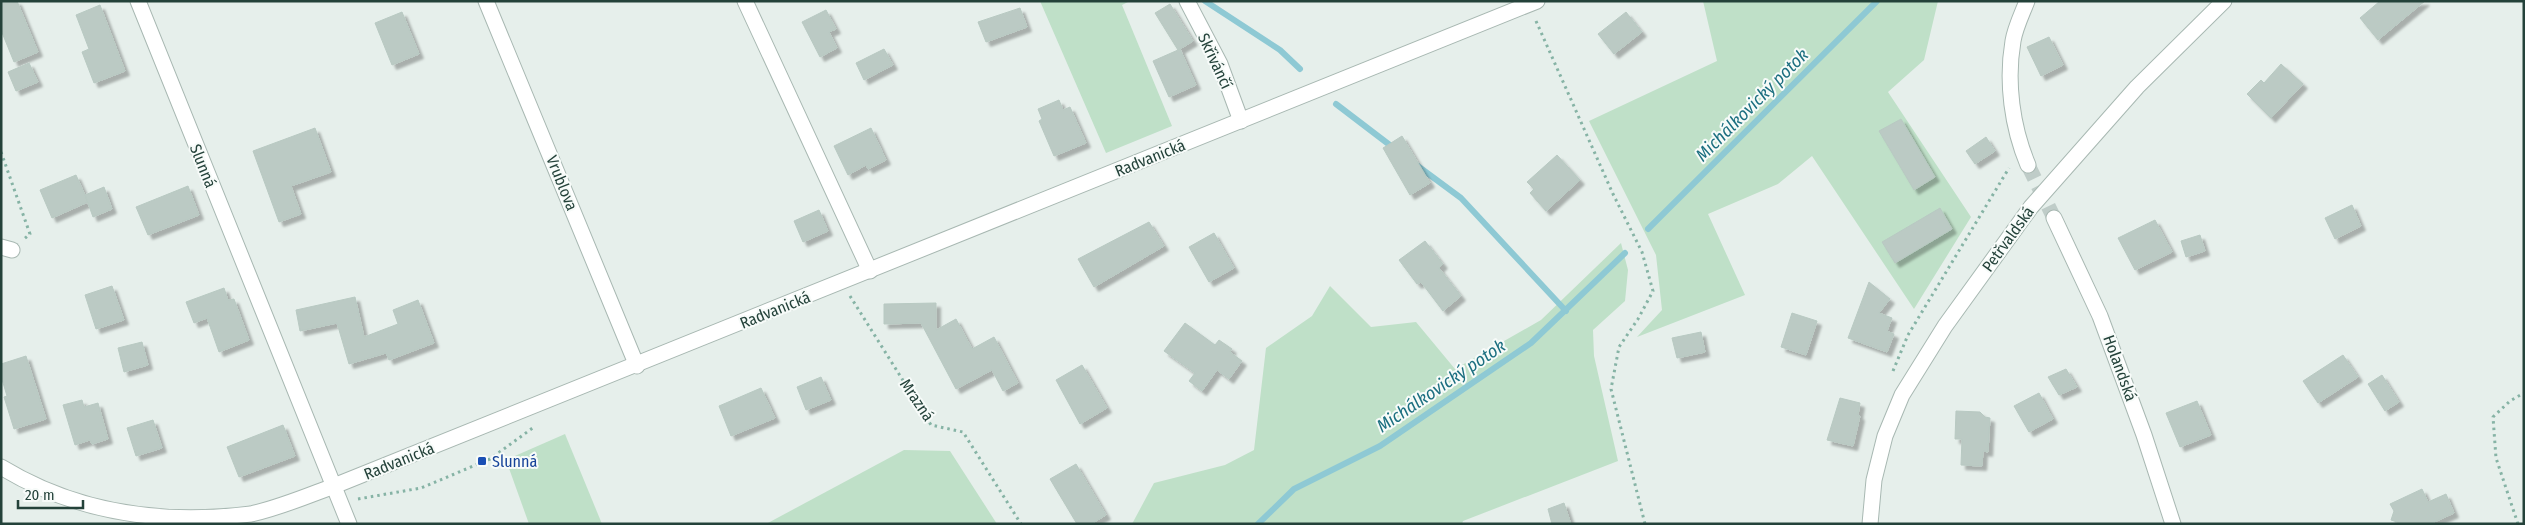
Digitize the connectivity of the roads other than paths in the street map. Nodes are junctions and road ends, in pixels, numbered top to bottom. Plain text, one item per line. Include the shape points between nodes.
1 (138, 1) edge
2 (486, 1) edge
3 (745, 1) edge
4 (1187, 1) edge
5 (2027, 1) edge
6 (2224, 1) edge
7 (1531, 2) edge
8 (1240, 121) junction
9 (2028, 165) tunnel mouth
10 (2054, 218) tunnel mouth
11 (870, 271) junction
12 (637, 366) junction
13 (1, 468) edge
14 (334, 486) junction
15 (349, 524) edge
16 (1870, 524) edge
17 (2173, 524) edge

1 - 14 street, Slunná
2 - 12 street, Vrublova
3 - 11 street
4 - 8 street, Skřivánčí via 1220,64
5 - 9 street via 2013,40 2010,74 2013,112
6 - 16 street, Petřvaldská via 2137,87 2031,207 1945,326 1902,395 1885,436 1874,480
7 - 8 street, Radvanická
8 - 11 street, Radvanická
10 - 17 street, Holandská via 2100,316
11 - 12 street, Radvanická
12 - 14 street, Radvanická
13 - 14 street, Radvanická via 96,510 148,520 205,520 251,514
14 - 15 street, Slunná

